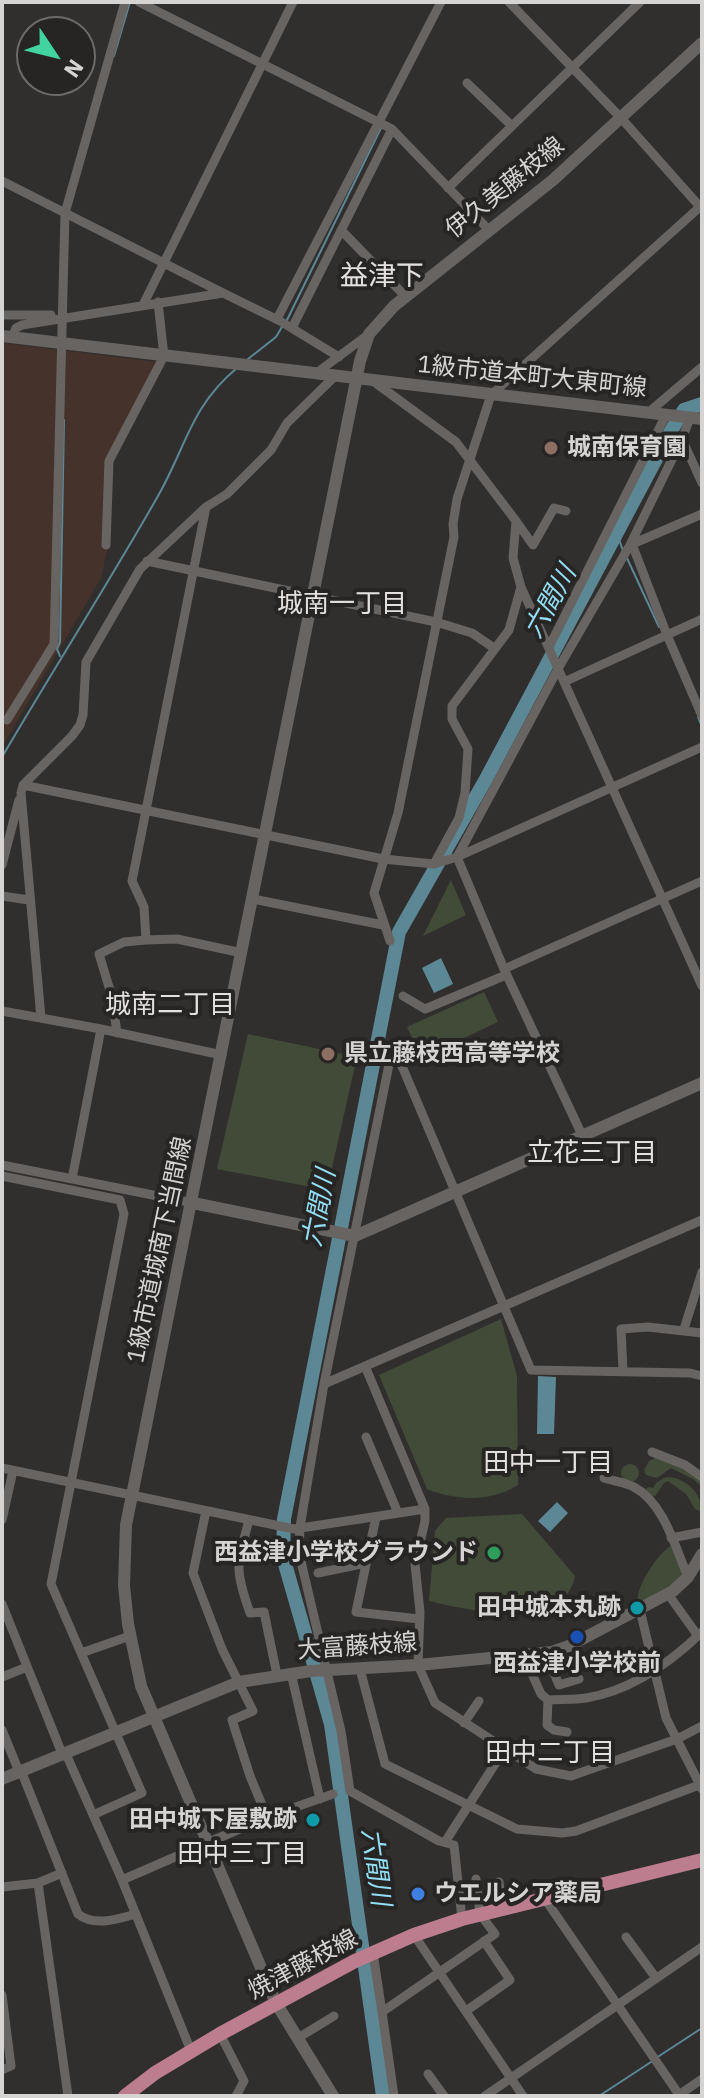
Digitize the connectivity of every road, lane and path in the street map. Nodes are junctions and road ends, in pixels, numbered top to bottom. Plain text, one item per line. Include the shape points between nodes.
1 (125, 2) edge
2 (139, 2) edge
3 (293, 2) edge
4 (441, 2) edge
5 (509, 2) edge
6 (640, 2) edge
7 (152, 5) edge
8 (702, 43) edge
9 (262, 64) junction
10 (572, 68) junction
11 (467, 83) dead end
12 (621, 118) junction
13 (380, 123) junction
14 (512, 126) junction
15 (392, 129) junction
16 (2, 181) edge
17 (448, 188) junction
18 (701, 207) edge
19 (65, 213) junction
20 (341, 230) junction
21 (489, 230) junction
22 (164, 262) junction
23 (223, 293) junction
24 (406, 297) junction
25 (158, 302) junction
26 (143, 305) junction
27 (2, 315) edge
28 (62, 318) junction
29 (278, 320) junction
30 (292, 328) junction
31 (369, 334) junction
32 (7, 337) edge
33 (60, 343) junction
34 (164, 356) junction
35 (339, 357) junction
36 (702, 367) edge
37 (315, 374) junction
38 (334, 377) junction
39 (358, 380) junction
40 (373, 381) junction
41 (491, 395) junction
42 (649, 412) junction
43 (666, 415) junction
44 (696, 418) edge
45 (682, 439) junction
46 (472, 459) junction
47 (702, 483) edge
48 (206, 507) junction
49 (566, 511) dead end
50 (702, 514) edge
51 (516, 521) junction
52 (631, 544) junction
53 (106, 545) dead end
54 (147, 561) junction
55 (192, 572) junction
56 (521, 587) junction
57 (314, 597) junction
58 (702, 619) edge
59 (436, 622) junction
60 (667, 635) junction
61 (549, 647) junction
62 (494, 648) junction
63 (559, 667) junction
64 (566, 681) junction
65 (701, 709) edge
66 (7, 720) dead end
67 (702, 747) edge
68 (613, 787) junction
69 (22, 789) junction
70 (145, 811) junction
71 (266, 835) junction
72 (457, 857) junction
73 (383, 859) junction
74 (434, 864) junction
75 (2, 865) edge
76 (702, 881) edge
77 (2, 896) edge
78 (253, 899) junction
79 (662, 899) junction
80 (29, 900) junction
81 (383, 925) junction
82 (146, 940) junction
83 (390, 941) dead end
84 (702, 952) edge
85 (242, 953) junction
86 (689, 957) junction
87 (505, 972) junction
88 (702, 986) edge
89 (403, 996) dead end
90 (2, 1011) edge
91 (41, 1018) junction
92 (101, 1029) junction
93 (117, 1033) junction
94 (222, 1055) junction
95 (702, 1083) edge
96 (582, 1135) junction
97 (2, 1165) edge
98 (2, 1176) edge
99 (72, 1179) junction
100 (455, 1191) junction
101 (193, 1203) junction
102 (702, 1220) edge
103 (353, 1236) junction
104 (702, 1272) edge
105 (700, 1289) edge
106 (503, 1307) junction
107 (684, 1329) junction
108 (702, 1333) edge
109 (365, 1366) junction
110 (623, 1371) junction
111 (702, 1376) edge
112 (324, 1384) junction
113 (366, 1437) dead end
114 (652, 1452) dead end
115 (7, 1470) edge
116 (702, 1477) edge
117 (604, 1478) dead end
118 (70, 1483) junction
119 (132, 1496) junction
120 (425, 1509) junction
121 (206, 1511) junction
122 (398, 1513) junction
123 (376, 1517) junction
124 (2, 1520) edge
125 (249, 1520) junction
126 (297, 1528) junction
127 (702, 1532) edge
128 (671, 1538) junction
129 (702, 1554) edge
130 (366, 1563) junction
131 (318, 1573) dead end
132 (688, 1577) junction
133 (668, 1594) junction
134 (2, 1604) edge
135 (640, 1610) junction
136 (419, 1619) junction
137 (700, 1634) edge
138 (130, 1636) junction
139 (81, 1653) junction
140 (546, 1653) junction
141 (524, 1656) junction
142 (418, 1665) junction
143 (27, 1667) junction
144 (360, 1669) junction
145 (655, 1669) junction
146 (320, 1670) junction
147 (284, 1674) junction
148 (2, 1677) edge
149 (579, 1679) dead end
150 (239, 1682) junction
151 (548, 1700) junction
152 (479, 1701) dead end
153 (154, 1717) junction
154 (464, 1723) junction
155 (702, 1726) edge
156 (2, 1730) edge
157 (567, 1732) dead end
158 (116, 1733) junction
159 (677, 1739) junction
160 (504, 1750) junction
161 (65, 1755) junction
162 (21, 1774) junction
163 (2, 1779) edge
164 (701, 1786) edge
165 (333, 1794) dead end
166 (320, 1799) junction
167 (468, 1804) junction
168 (93, 1815) junction
169 (267, 1817) junction
170 (445, 1842) junction
171 (207, 1843) junction
172 (702, 1860) edge
173 (62, 1873) junction
174 (476, 1879) dead end
175 (122, 1880) junction
176 (499, 1882) dead end
177 (38, 1883) junction
178 (2, 1887) edge
179 (545, 1899) junction
180 (502, 1909) junction
181 (136, 1914) junction
182 (480, 1914) junction
183 (462, 1919) junction
184 (414, 1935) junction
185 (626, 1937) dead end
186 (484, 1941) junction
187 (702, 1947) edge
188 (372, 1953) junction
189 (439, 1972) junction
190 (656, 1978) junction
191 (2, 1995) edge
192 (276, 2003) junction
193 (618, 2004) junction
194 (466, 2011) junction
195 (382, 2012) junction
196 (334, 2016) dead end
197 (220, 2034) junction
198 (298, 2038) junction
199 (191, 2051) junction
200 (2, 2070) edge
201 (428, 2074) dead end
202 (511, 2078) junction
203 (702, 2079) edge
204 (679, 2095) edge
205 (68, 2096) edge
206 (125, 2096) edge
207 (236, 2096) edge
208 (333, 2096) edge
209 (394, 2096) edge
210 (444, 2096) edge
211 (485, 2096) edge
212 (523, 2096) edge

1 - 19 street
2 - 7 street
3 - 9 street
4 - 13 street
5 - 10 street
6 - 10 street
7 - 9 street
8 - 12 street, 伊久美藤枝線
9 - 13 street
9 - 22 street
10 - 12 street
10 - 14 street
11 - 14 street
12 - 18 street
12 - 21 street, 伊久美藤枝線
13 - 15 street
13 - 29 street
14 - 17 street
15 - 17 street
15 - 20 street
16 - 19 street
17 - 21 street
18 - 41 street
19 - 22 street
19 - 28 street
20 - 24 street
20 - 30 street
21 - 24 street, 伊久美藤枝線
22 - 23 street
22 - 26 street
23 - 25 street
23 - 29 street
24 - 31 street, 伊久美藤枝線
25 - 26 street
25 - 34 street
26 - 28 street
27 - 28 street
28 - 32 street via 22,325
28 - 33 street
29 - 30 street
30 - 35 street
31 - 35 street
31 - 39 street
32 - 33 street, 1級市道本町大東町線
33 - 34 street, 1級市道本町大東町線
33 - 66 street via 54,644
34 - 37 street, 1級市道本町大東町線
34 - 53 street via 109,461
35 - 37 street
36 - 42 street
37 - 38 street, 1級市道本町大東町線
38 - 39 street, 1級市道本町大東町線
38 - 48 street via 287,423 271,450 227,494
39 - 40 street, 1級市道本町大東町線
39 - 57 street, 1級市道城南下当間線
40 - 41 street, 1級市道本町大東町線
40 - 46 street
41 - 42 street, 1級市道本町大東町線
41 - 46 street
42 - 43 street, 1級市道本町大東町線
43 - 44 street, 1級市道本町大東町線
43 - 61 street
44 - 45 street
45 - 47 street
45 - 52 street
46 - 51 street
46 - 59 street via 457,499
48 - 54 street
48 - 55 street
49 - 51 street via 554,508 533,545
50 - 52 street
51 - 56 street via 513,558
52 - 60 street
52 - 63 street
54 - 55 street
54 - 69 street via 86,662 80,725
55 - 57 street
55 - 70 street
56 - 61 street
56 - 62 street via 509,630
57 - 59 street
57 - 71 street, 1級市道城南下当間線
58 - 60 street
59 - 62 street via 472,633
59 - 73 street via 398,813
60 - 64 street
60 - 65 street
61 - 63 street
62 - 74 street via 452,706 452,719 468,749 465,793 459,818
63 - 64 street
63 - 72 street
64 - 68 street
67 - 68 street
68 - 72 street
68 - 79 street
69 - 70 street
69 - 75 street
69 - 80 street
70 - 71 street
70 - 82 street via 132,881 144,907
71 - 73 street
71 - 78 street, 1級市道城南下当間線
72 - 74 street
72 - 87 street
73 - 74 street
73 - 81 street via 374,893
76 - 79 street
77 - 80 street
78 - 81 street
78 - 85 street, 1級市道城南下当間線
79 - 86 street
79 - 87 street
80 - 91 street
81 - 83 street
82 - 85 street via 177,939
82 - 93 street via 124,942 99,954
84 - 86 street
85 - 94 street, 1級市道城南下当間線
86 - 88 street
87 - 89 street via 425,1009
87 - 96 street
90 - 91 street
91 - 92 street
92 - 93 street
92 - 99 street
93 - 94 street
94 - 101 street, 1級市道城南下当間線
95 - 96 street
96 - 100 street
97 - 99 street
98 - 118 street via 120,1200 123,1205
99 - 101 street
100 - 103 street
100 - 103 street via 393,1045
100 - 106 street
101 - 103 street
101 - 119 street, 1級市道城南下当間線
102 - 106 street
103 - 112 street
104 - 105 street
105 - 107 street
106 - 109 street
106 - 110 street via 531,1370
107 - 108 street
107 - 110 street via 621,1329
109 - 112 street
109 - 120 street
110 - 111 street
112 - 126 street
113 - 122 street
114 - 116 street
115 - 118 street
115 - 124 street
117 - 128 street via 643,1493
118 - 119 street
118 - 139 street via 51,1584
119 - 121 street
119 - 138 street, 1級市道城南下当間線 via 124,1556
120 - 122 street
120 - 136 street via 415,1564
121 - 125 street
121 - 150 street via 193,1573
122 - 123 street
123 - 126 street
123 - 130 street
125 - 126 street
125 - 147 street via 238,1579 250,1613 264,1612
126 - 146 street
127 - 128 street
128 - 132 street
129 - 132 street, 大富藤枝線
130 - 131 street
130 - 136 street via 356,1612
132 - 133 street, 大富藤枝線
133 - 135 street, 大富藤枝線
133 - 137 street
134 - 143 street
135 - 140 street, 大富藤枝線
135 - 145 street
136 - 142 street
137 - 145 street
138 - 139 street
138 - 153 street, 1級市道城南下当間線
139 - 158 street
140 - 141 street, 大富藤枝線
140 - 149 street via 559,1685
141 - 142 street, 大富藤枝線
141 - 151 street
142 - 144 street, 大富藤枝線
142 - 154 street via 435,1703
143 - 148 street
143 - 161 street
144 - 146 street, 大富藤枝線
144 - 167 street via 385,1764
145 - 151 street via 616,1690
145 - 159 street via 666,1718
146 - 147 street, 大富藤枝線
146 - 170 street via 341,1731 350,1791
147 - 150 street, 大富藤枝線
147 - 166 street
150 - 153 street, 大富藤枝線
150 - 169 street via 253,1711 232,1720
151 - 157 street via 547,1725
152 - 154 street
153 - 158 street, 大富藤枝線
153 - 171 street, 1級市道城南下当間線
154 - 160 street
155 - 159 street
156 - 162 street
158 - 161 street, 大富藤枝線
158 - 168 street via 142,1793
159 - 160 street via 571,1776 536,1769
159 - 164 street
160 - 167 street
161 - 162 street, 大富藤枝線
161 - 168 street
162 - 163 street, 大富藤枝線
162 - 173 street
164 - 167 street via 562,1833 517,1829
165 - 166 street
166 - 169 street
167 - 170 street
168 - 175 street
169 - 171 street
170 - 183 street via 454,1845
171 - 175 street
171 - 192 street, 1級市道城南下当間線
172 - 179 main road, 焼津藤枝線
173 - 177 street
173 - 181 street via 82,1918 112,1920
174 - 182 street
175 - 181 street
176 - 180 street
177 - 178 street
177 - 205 street
179 - 180 main road, 焼津藤枝線
179 - 193 street
180 - 182 main road, 焼津藤枝線
181 - 199 street
182 - 183 main road, 焼津藤枝線
182 - 186 street via 495,1934
183 - 184 main road, 焼津藤枝線
184 - 188 main road, 焼津藤枝線
184 - 189 street
185 - 190 street
186 - 189 street
186 - 194 street via 510,1980
187 - 190 street
188 - 192 main road, 焼津藤枝線
188 - 195 street
189 - 194 street
189 - 195 street
190 - 193 street
191 - 200 street via 11,2066
192 - 197 main road, 焼津藤枝線
192 - 198 street, 1級市道城南下当間線
193 - 202 street
193 - 204 street
194 - 202 street
195 - 209 street
196 - 198 street
197 - 199 main road, 焼津藤枝線
197 - 207 street via 244,2081
198 - 208 street, 1級市道城南下当間線
199 - 206 main road, 焼津藤枝線
201 - 210 street
202 - 211 street
202 - 212 street
203 - 204 street

